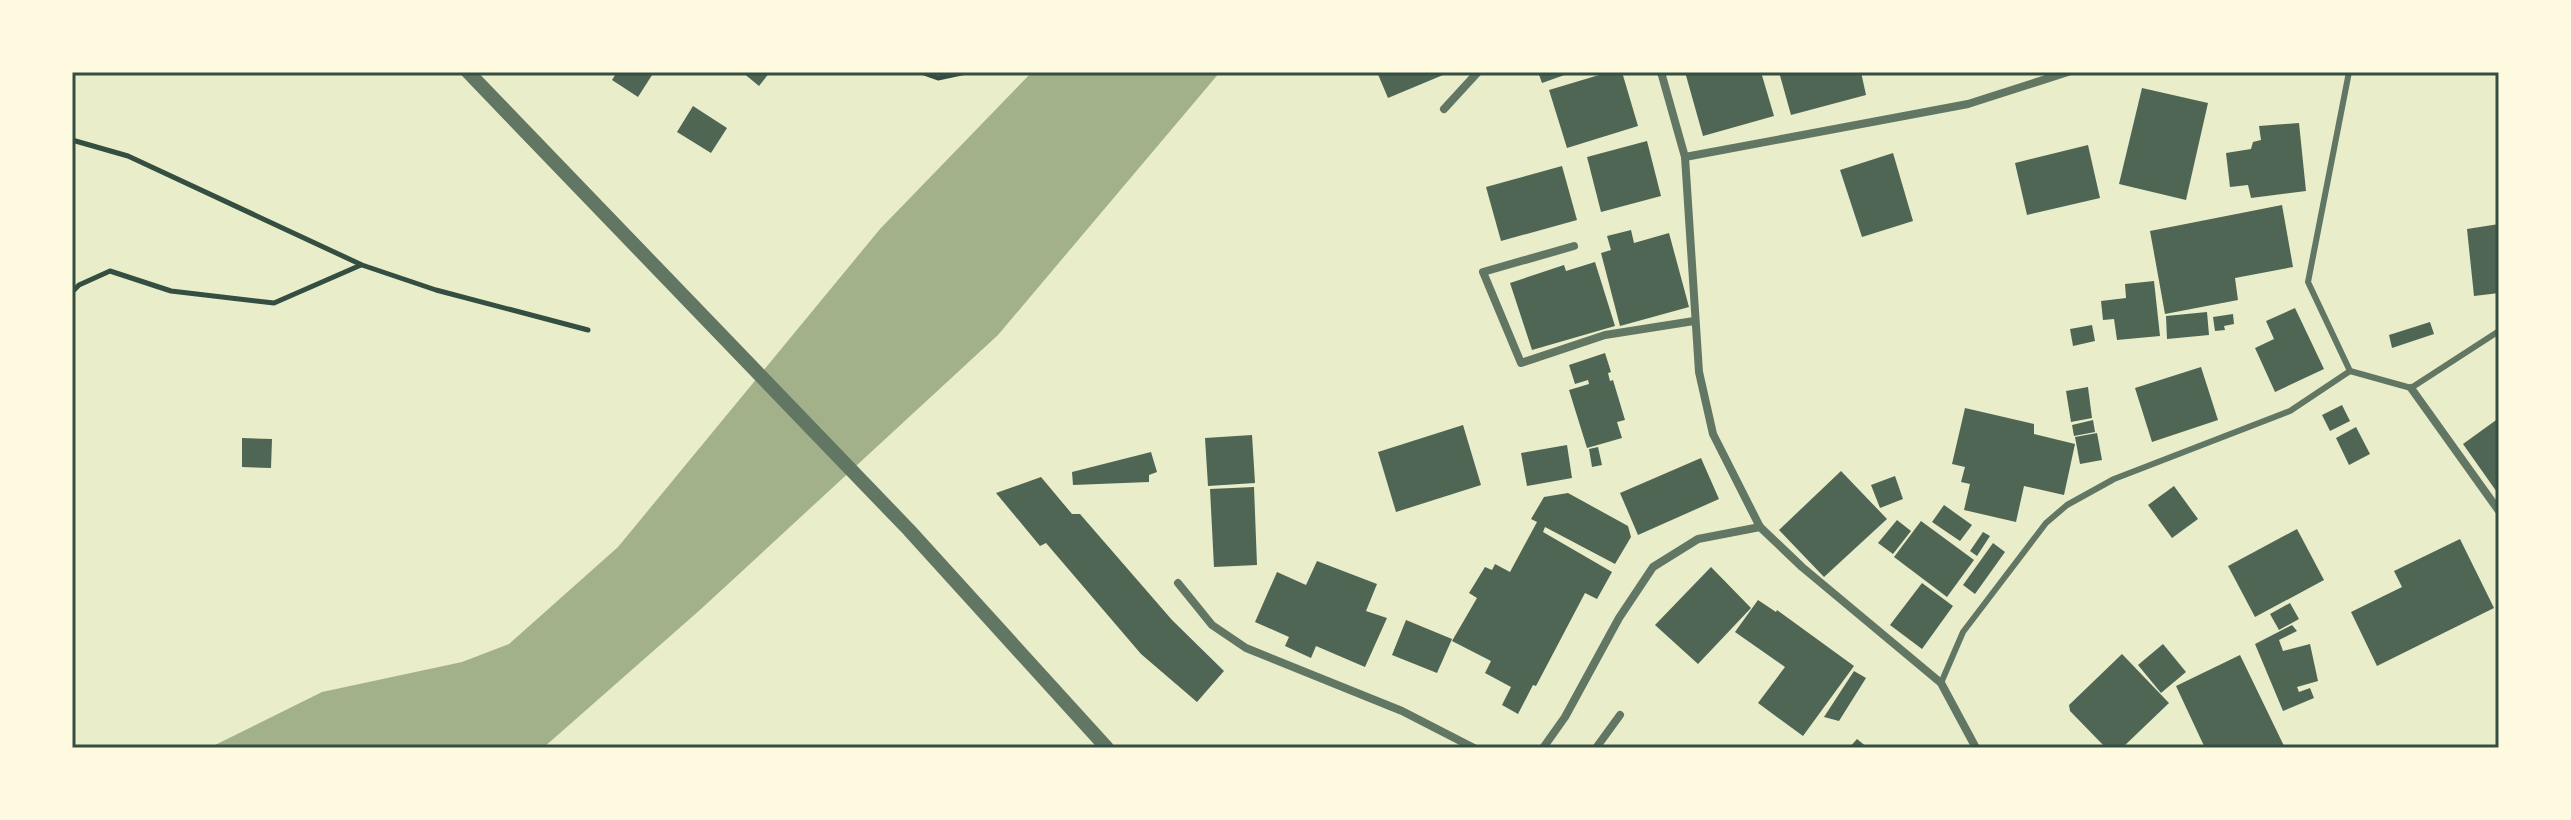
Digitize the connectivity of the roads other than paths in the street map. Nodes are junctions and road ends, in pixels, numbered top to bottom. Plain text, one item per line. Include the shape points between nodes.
1 (468, 72) edge
2 (1478, 72) edge
3 (1661, 72) edge
4 (2068, 72) edge
5 (2349, 72) edge
6 (1444, 109) dead end
7 (1685, 157) junction
8 (1574, 246) dead end
9 (1694, 321) junction
10 (2499, 331) edge
11 (2350, 371) junction
12 (2411, 388) junction
13 (2499, 511) edge
14 (1760, 527) junction
15 (1178, 583) dead end
16 (1941, 683) junction
17 (1620, 715) dead end
18 (1107, 748) edge
19 (1474, 748) edge
20 (1543, 748) edge
21 (1596, 748) edge
22 (1976, 748) edge

1 - 18 street via 909,530
2 - 6 street
3 - 7 street
4 - 7 street via 1968,104
5 - 11 lane via 2308,282
7 - 9 street
8 - 9 street via 1483,272 1521,363 1605,335
9 - 14 street via 1713,434
10 - 12 lane
11 - 12 lane
11 - 16 lane via 2290,411 2114,479 2067,505 2046,523 1963,632
12 - 13 street
14 - 16 street
14 - 20 street via 1698,539 1653,567
15 - 19 street via 1212,625 1246,648 1402,711
16 - 22 street
17 - 21 street

